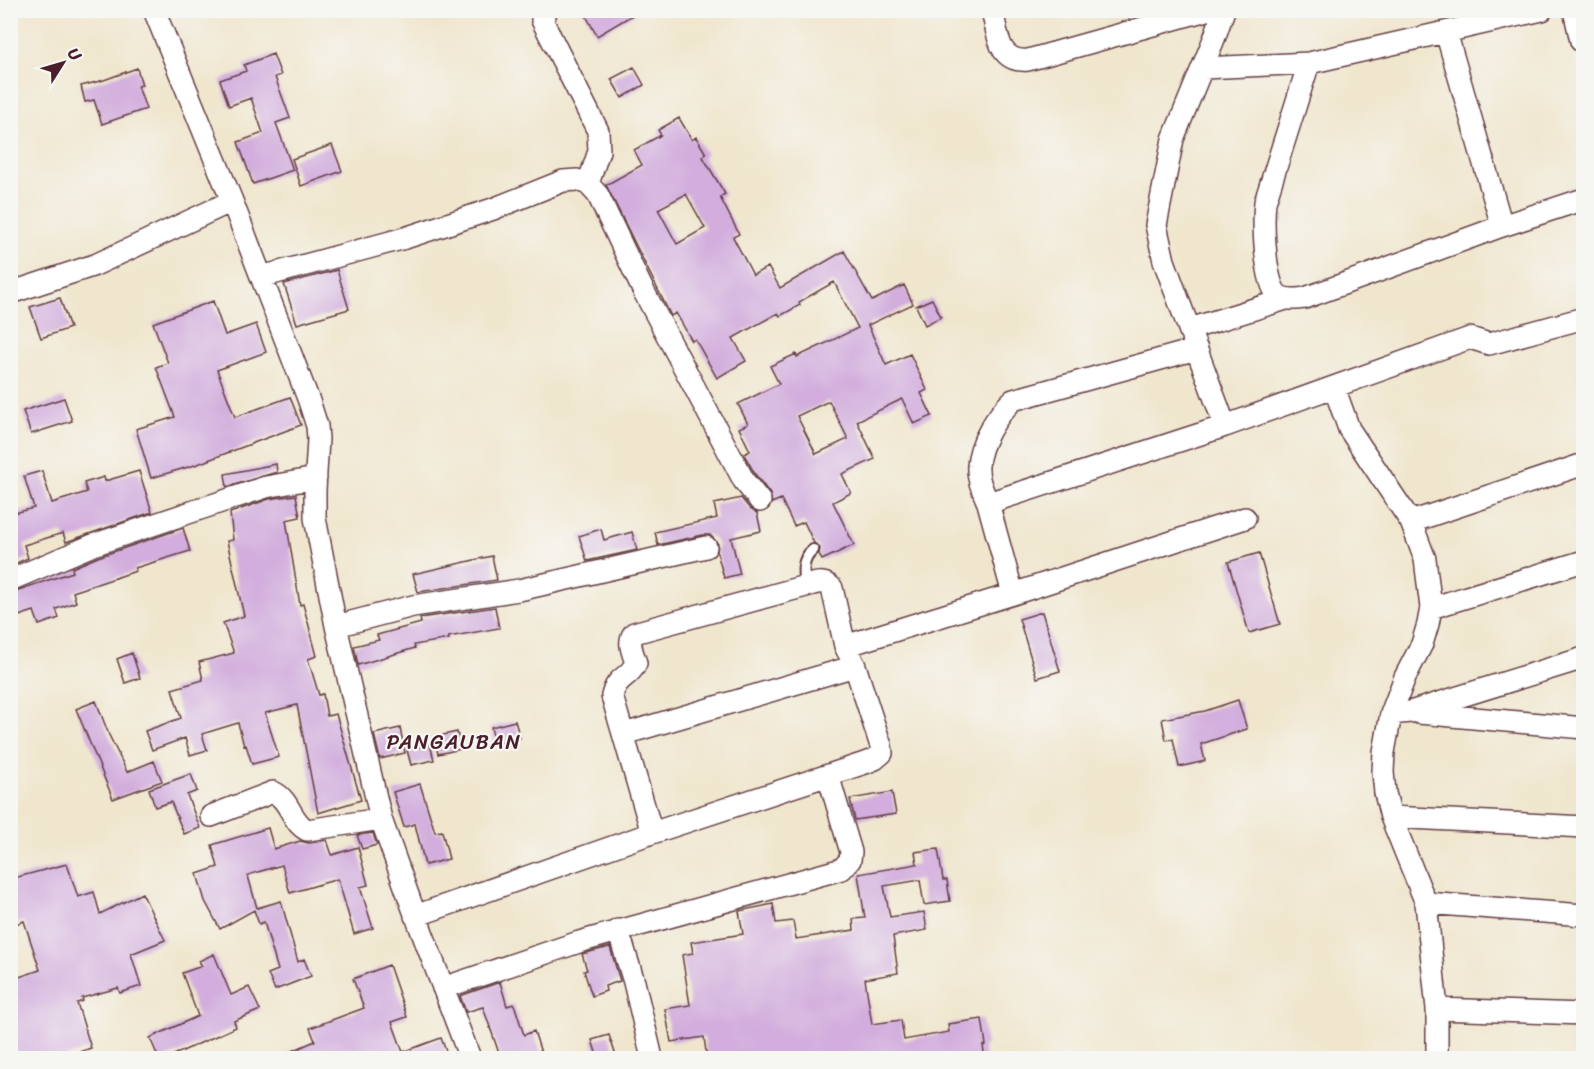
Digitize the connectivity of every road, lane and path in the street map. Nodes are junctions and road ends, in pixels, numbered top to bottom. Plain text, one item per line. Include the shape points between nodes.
1 (154, 10) edge
2 (547, 10) edge
3 (992, 10) edge
4 (1207, 10) edge
5 (1224, 10) edge
6 (1542, 10) edge
7 (1574, 10) edge
8 (1446, 32) junction
9 (1581, 41) dead end
10 (1309, 63) junction
11 (1203, 68) junction
12 (588, 184) junction
13 (1584, 199) edge
14 (232, 201) junction
15 (1502, 226) junction
16 (261, 277) junction
17 (10, 293) edge
18 (1286, 299) junction
19 (1584, 318) edge
20 (1194, 339) junction
21 (1334, 387) junction
22 (1225, 426) junction
23 (1584, 464) edge
24 (316, 478) junction
25 (760, 501) dead end
26 (988, 503) junction
27 (1245, 518) dead end
28 (1411, 522) junction
29 (706, 547) dead end
30 (813, 550) dead end
31 (1584, 561) edge
32 (10, 580) edge
33 (805, 586) junction
34 (1013, 594) junction
35 (1431, 608) junction
36 (336, 626) junction
37 (845, 646) junction
38 (1584, 658) edge
39 (855, 666) junction
40 (1400, 713) junction
41 (1584, 728) edge
42 (624, 734) junction
43 (828, 775) junction
44 (211, 816) dead end
45 (1391, 818) junction
46 (381, 819) junction
47 (1584, 826) edge
48 (652, 833) junction
49 (1426, 903) junction
50 (1584, 915) edge
51 (416, 916) junction
52 (618, 930) junction
53 (443, 987) junction
54 (1437, 1009) junction
55 (1584, 1014) edge
56 (470, 1059) edge
57 (652, 1059) edge
58 (1437, 1059) edge

1 - 14 street
2 - 12 street via 542,20 598,131 600,146
3 - 4 street via 1002,51 1019,61
5 - 11 street
6 - 8 street
7 - 9 street
8 - 10 street
8 - 15 street
10 - 11 street
10 - 18 street via 1265,202 1263,222 1273,288
11 - 20 street via 1173,140 1156,225 1164,261
12 - 16 street via 563,181 405,238
12 - 25 street via 598,195 642,288 744,481
13 - 15 street
14 - 16 street
14 - 17 street via 95,264
15 - 18 street via 1305,298
16 - 24 street via 317,426
18 - 20 street
19 - 21 street via 1488,344 1470,338
20 - 22 street
20 - 26 street via 1013,400 992,428 979,458 980,484
21 - 22 street
21 - 28 street via 1349,429
22 - 26 street
23 - 28 street
24 - 32 street via 266,487 93,545
24 - 36 street via 315,518
26 - 34 street
27 - 34 street
28 - 35 street via 1425,559
29 - 36 street via 519,590 413,606
30 - 33 lane via 803,564
31 - 35 street
33 - 37 street via 824,582 832,588
33 - 42 street via 634,633 630,642 636,663 632,671 618,680 612,696
34 - 37 street
35 - 40 street via 1422,644 1405,677
36 - 46 street
37 - 39 street
38 - 40 street
39 - 42 street
39 - 43 street via 882,753
40 - 41 street
40 - 45 street via 1384,752 1385,793
42 - 48 street
43 - 48 street
43 - 52 street via 851,852 842,869
44 - 46 street via 273,792 283,798 299,825 308,830
45 - 47 street
45 - 49 street
46 - 51 street
48 - 51 street
49 - 50 street
49 - 54 street
51 - 53 street
52 - 53 street
52 - 57 street
53 - 56 street
54 - 55 street
54 - 58 street

